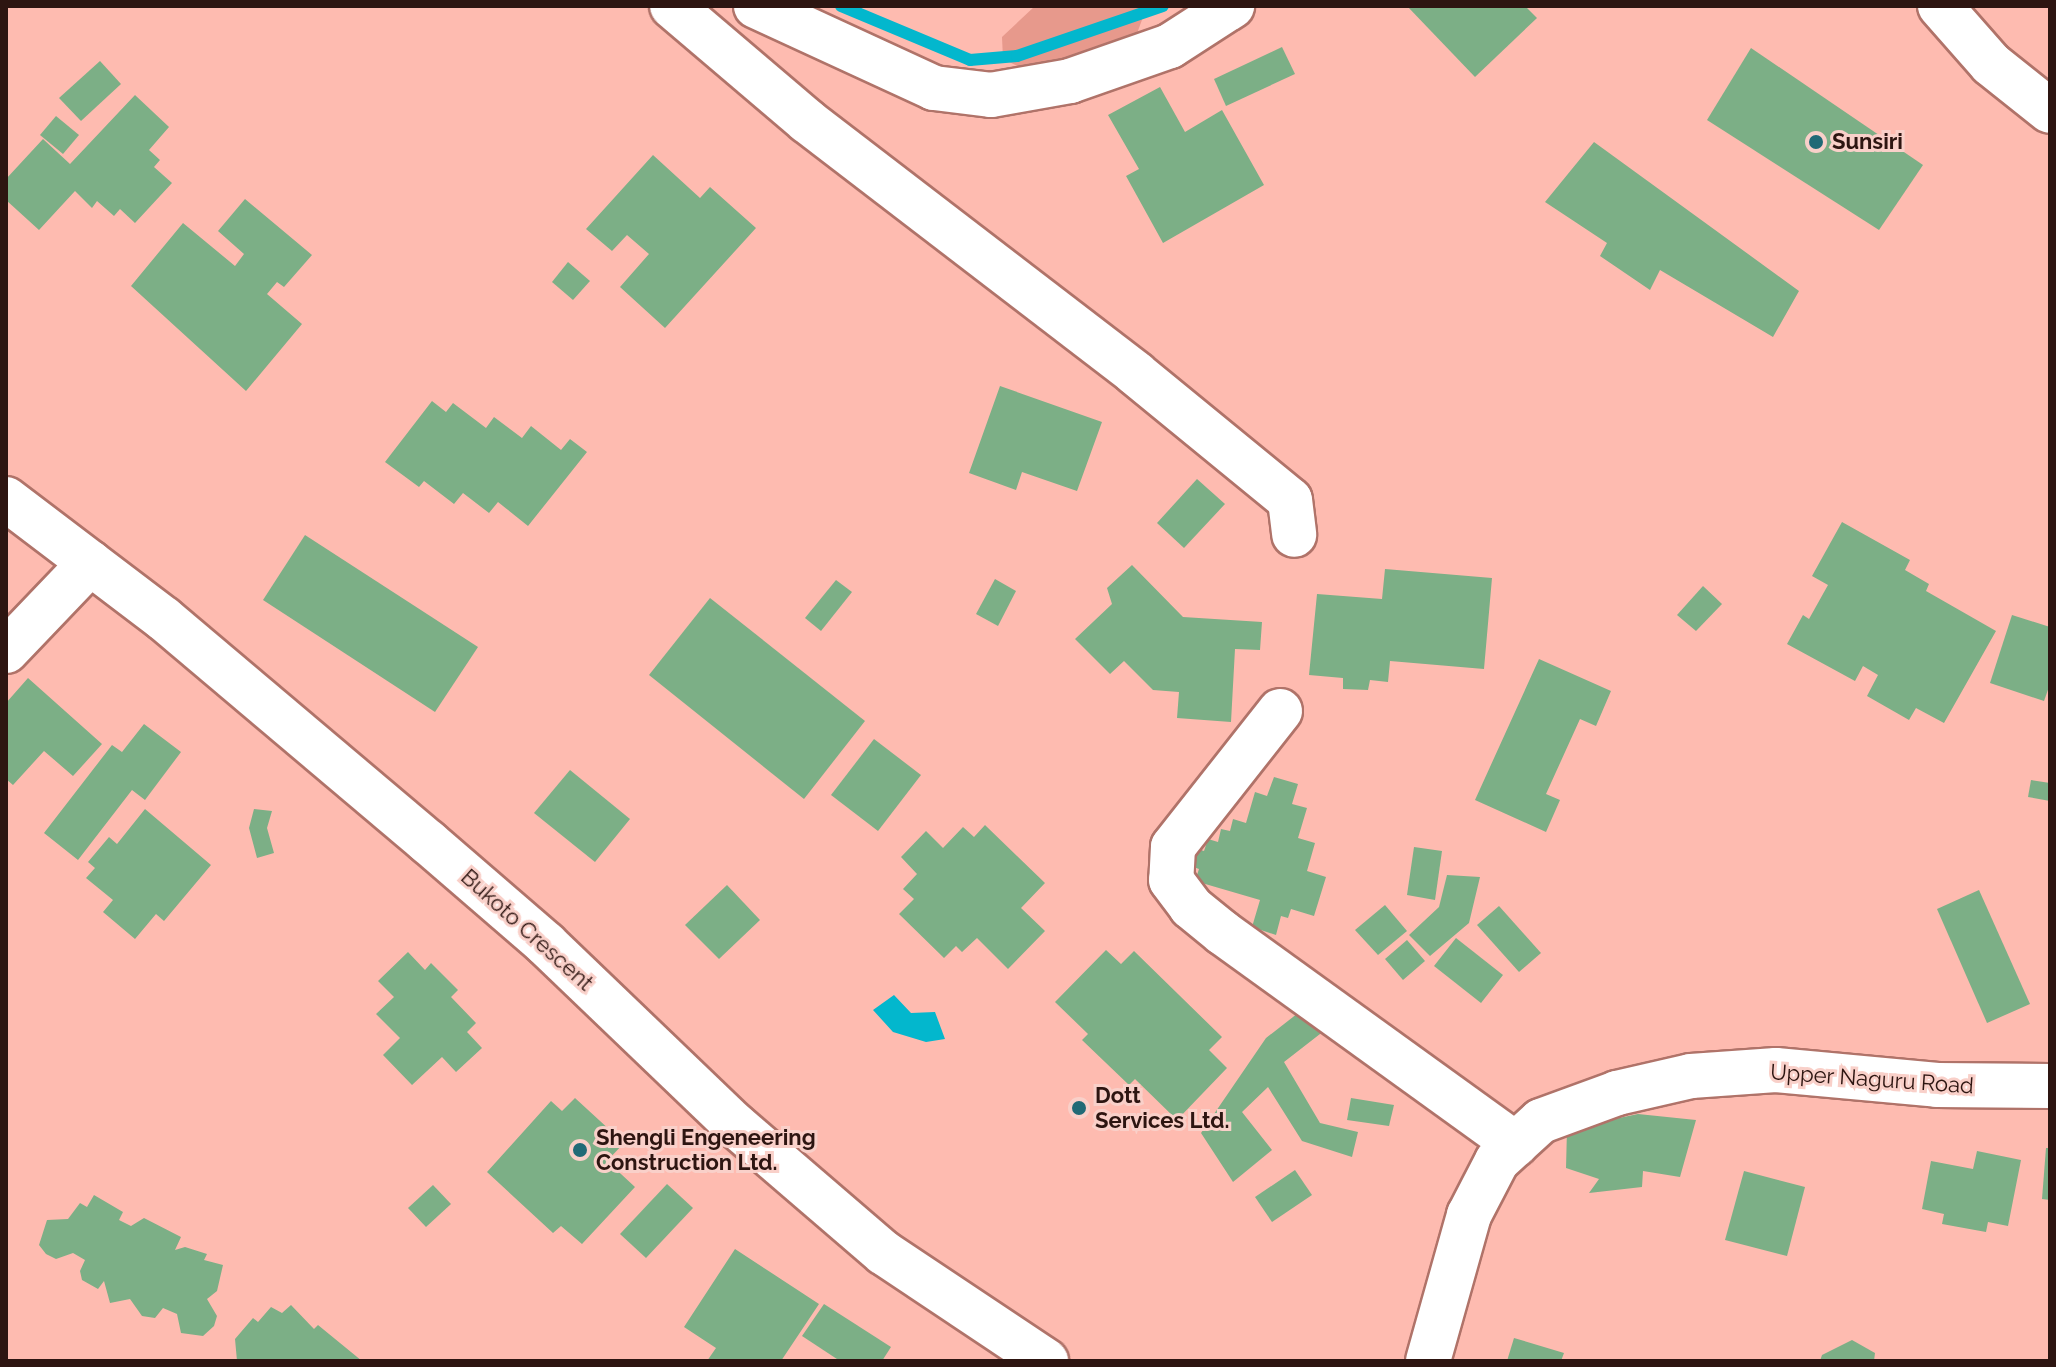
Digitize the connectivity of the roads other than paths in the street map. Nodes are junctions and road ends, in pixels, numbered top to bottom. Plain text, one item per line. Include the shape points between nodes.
1 (672, 6) edge
2 (756, 6) edge
3 (1232, 6) edge
4 (1940, 6) edge
5 (2050, 111) edge
6 (6, 499) edge
7 (1294, 535) dead end
8 (90, 563) junction
9 (6, 651) edge
10 (1280, 711) dead end
11 (2050, 1086) edge
12 (1516, 1144) junction
13 (1046, 1361) edge
14 (1428, 1361) edge

1 - 7 street via 807,121 1135,373 1290,500
2 - 3 street via 934,88 991,95 1070,81 1170,46
4 - 5 street via 1991,64
6 - 8 street, Bukoto Crescent
8 - 9 street
8 - 13 street, Bukoto Crescent via 164,619 546,944 735,1125 884,1253
10 - 12 street via 1173,847 1171,880 1191,907 1223,933
11 - 12 street, Upper Naguru Road via 1937,1085 1776,1070 1691,1076 1617,1093 1541,1121
12 - 14 street, Upper Naguru Road via 1497,1161 1469,1215

